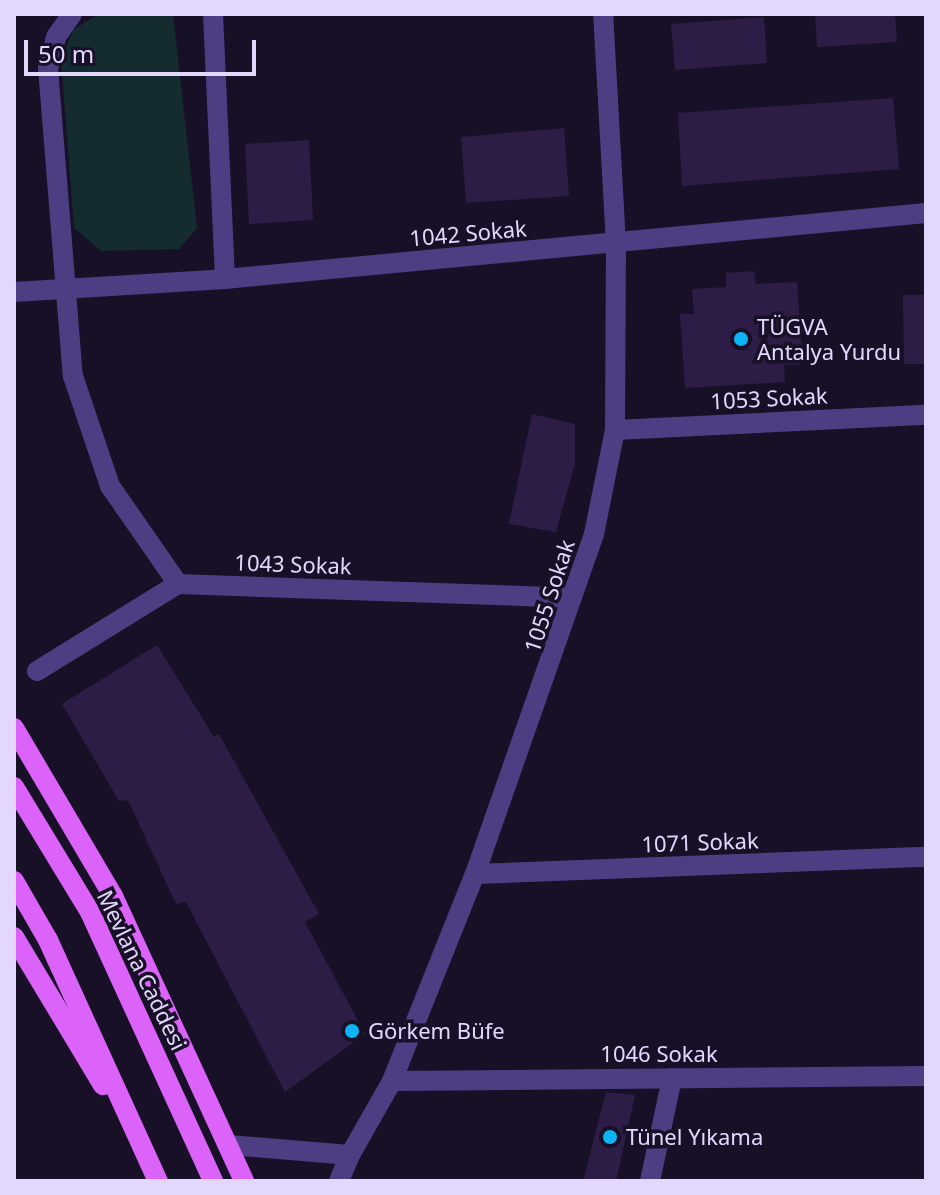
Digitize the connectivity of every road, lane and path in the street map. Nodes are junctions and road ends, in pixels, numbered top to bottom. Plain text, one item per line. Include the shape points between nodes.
1 (72, 14) edge
2 (213, 14) edge
3 (603, 14) edge
4 (926, 213) edge
5 (616, 244) junction
6 (225, 279) junction
7 (66, 288) junction
8 (14, 292) edge
9 (926, 415) edge
10 (615, 430) junction
11 (178, 584) junction
12 (572, 598) junction
13 (37, 671) dead end
14 (14, 728) edge
15 (14, 787) edge
16 (926, 857) edge
17 (475, 874) junction
18 (14, 881) edge
19 (14, 937) edge
20 (926, 1076) edge
21 (672, 1078) junction
22 (392, 1081) junction
23 (229, 1145) junction
24 (350, 1155) junction
25 (156, 1176) edge
26 (213, 1181) edge
27 (244, 1181) edge
28 (339, 1181) edge
29 (650, 1181) edge

1 - 7 street via 56,37 48,68
2 - 6 street
3 - 5 street, 1055 Sokak
4 - 5 street, 1042 Sokak
5 - 6 street, 1042 Sokak
5 - 10 street, 1055 Sokak
6 - 7 street, 1042 Sokak
7 - 8 street, 1042 Sokak
7 - 11 street via 73,376 92,446 110,486
9 - 10 street, 1053 Sokak
10 - 12 street, 1055 Sokak via 594,534
11 - 12 street, 1043 Sokak
11 - 13 street
12 - 17 street, 1055 Sokak
14 - 23 main road via 113,896
15 - 26 main road, Mevlana Caddesi via 90,912
16 - 17 street, 1071 Sokak
17 - 22 street, 1055 Sokak
18 - 25 main road via 48,940
19 - 25 main road
20 - 21 street, 1046 Sokak
21 - 22 street, 1046 Sokak
21 - 29 street
22 - 24 street, 1055 Sokak
23 - 24 street
23 - 27 main road
24 - 28 street, 1055 Sokak

